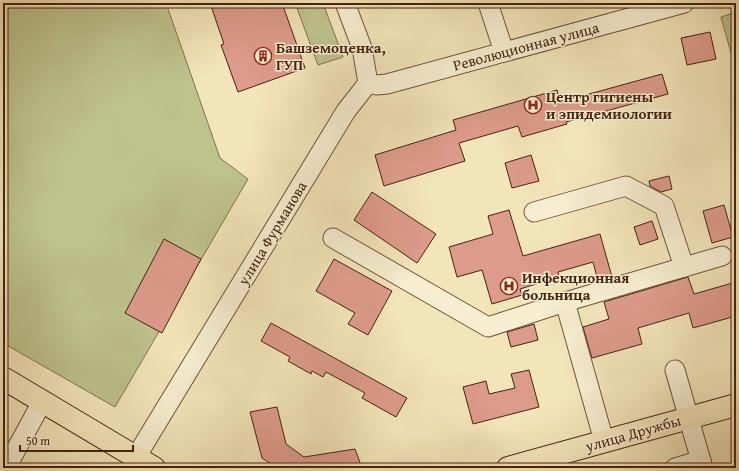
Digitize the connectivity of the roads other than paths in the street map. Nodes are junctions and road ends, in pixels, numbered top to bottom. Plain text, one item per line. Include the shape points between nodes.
1 (345, 3) edge
2 (488, 3) edge
3 (684, 3) edge
4 (504, 52) junction
5 (368, 83) junction
6 (534, 212) dead end
7 (333, 238) dead end
8 (722, 256) dead end
9 (684, 267) junction
10 (565, 302) junction
11 (675, 370) dead end
12 (3, 378) edge
13 (42, 402) junction
14 (736, 405) edge
15 (688, 418) junction
16 (604, 441) junction
17 (145, 463) edge
18 (702, 464) edge
19 (6, 468) edge
20 (508, 468) edge
21 (675, 468) edge

1 - 5 street via 362,48
2 - 4 street
3 - 4 street, Революционная улица
4 - 5 street, Революционная улица via 387,84
5 - 17 street, улица Фурманова via 346,111
6 - 9 street via 626,186 664,206
7 - 10 street via 488,327
8 - 9 street
9 - 10 street
10 - 16 street
11 - 15 street
12 - 13 main road
13 - 17 main road
13 - 19 street
14 - 15 main road, улица Дружбы
15 - 16 main road, улица Дружбы
15 - 18 street
16 - 20 main road, улица Дружбы
18 - 21 street

